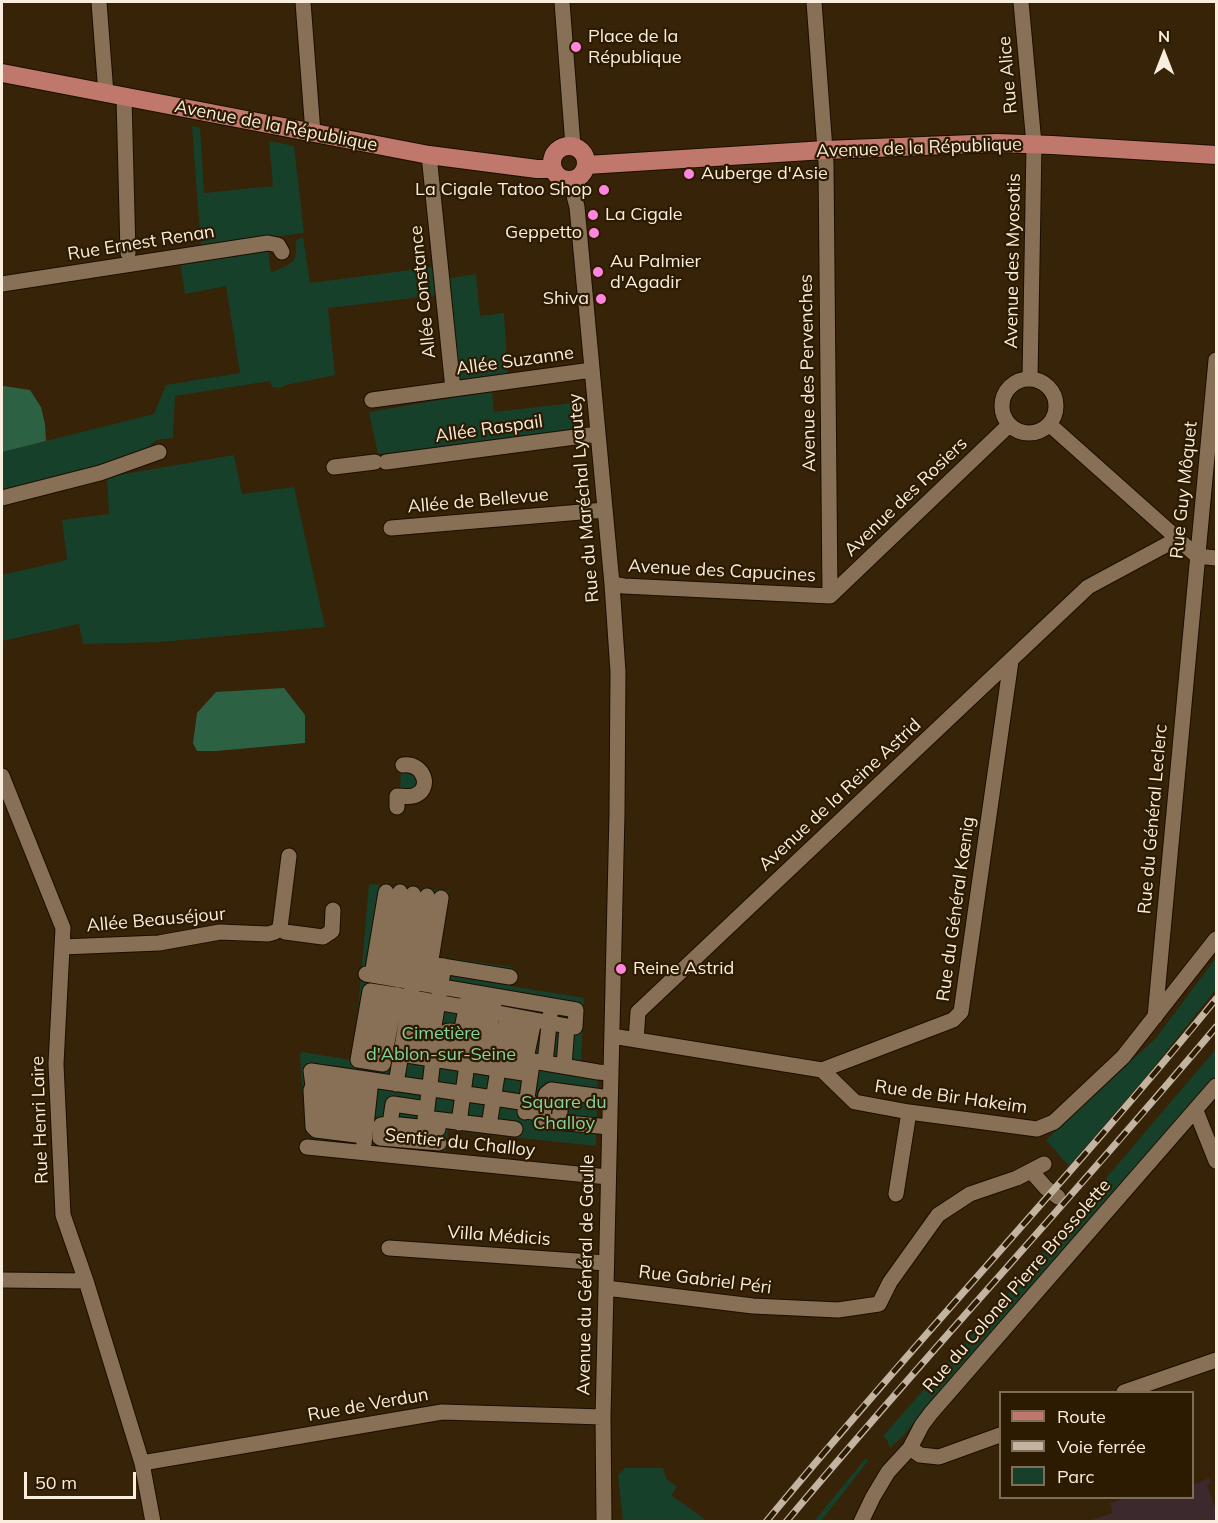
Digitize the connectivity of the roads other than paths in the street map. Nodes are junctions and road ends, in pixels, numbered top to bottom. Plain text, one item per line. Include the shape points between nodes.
1 (99, 2) edge
2 (303, 2) edge
3 (562, 2) edge
4 (814, 2) edge
5 (1022, 2) edge
6 (2, 73) edge
7 (106, 93) junction
8 (124, 97) junction
9 (313, 133) junction
10 (1034, 144) junction
11 (573, 146) junction
12 (825, 150) junction
13 (429, 154) junction
14 (1216, 155) edge
15 (586, 165) junction
16 (553, 169) junction
17 (570, 180) junction
18 (282, 252) dead end
19 (128, 253) dead end
20 (2, 284) edge
21 (1216, 360) edge
22 (592, 370) junction
23 (1030, 379) junction
24 (453, 389) junction
25 (372, 400) dead end
26 (1049, 424) junction
27 (1009, 425) junction
28 (598, 434) junction
29 (159, 452) dead end
30 (334, 467) dead end
31 (2, 498) edge
32 (605, 510) junction
33 (391, 528) dead end
34 (1177, 540) junction
35 (1197, 556) junction
36 (1216, 558) edge
37 (612, 584) junction
38 (830, 596) junction
39 (1191, 624) joint
40 (1011, 661) junction
41 (403, 765) dead end
42 (2, 776) edge
43 (397, 807) dead end
44 (617, 813) joint
45 (289, 856) dead end
46 (413, 894) junction
47 (333, 910) dead end
48 (403, 922) junction
49 (283, 926) junction
50 (1216, 939) edge
51 (62, 947) junction
52 (437, 962) junction
53 (431, 985) junction
54 (533, 1003) junction
55 (551, 1006) junction
56 (463, 1007) junction
57 (1155, 1018) junction
58 (549, 1023) junction
59 (567, 1026) junction
60 (612, 1036) junction
61 (636, 1040) junction
62 (392, 1042) junction
63 (495, 1055) junction
64 (433, 1059) junction
65 (369, 1062) dead end
66 (564, 1066) junction
67 (822, 1070) junction
68 (610, 1073) junction
69 (396, 1084) junction
70 (1216, 1086) edge
71 (430, 1088) junction
72 (562, 1092) junction
73 (463, 1093) junction
74 (494, 1098) junction
75 (610, 1098) junction
76 (312, 1100) junction
77 (367, 1108) junction
78 (1196, 1111) junction
79 (909, 1112) junction
80 (426, 1114) junction
81 (529, 1114) junction
82 (559, 1122) junction
83 (459, 1123) junction
84 (489, 1126) junction
85 (609, 1127) junction
86 (440, 1136) dead end
87 (307, 1148) dead end
88 (363, 1153) junction
89 (1216, 1161) edge
90 (608, 1177) junction
91 (896, 1194) dead end
92 (1058, 1197) dead end
93 (389, 1248) dead end
94 (606, 1263) junction
95 (2, 1280) edge
96 (86, 1281) junction
97 (606, 1288) junction
98 (1216, 1360) edge
99 (1127, 1391) edge
100 (603, 1417) junction
101 (999, 1435) edge
102 (910, 1448) junction
103 (142, 1463) junction
104 (153, 1521) edge
105 (604, 1521) edge
106 (861, 1521) edge

1 - 7 street
2 - 9 street
3 - 11 street
4 - 12 street, Avenue des Pervenches
5 - 10 street, Rue Alice
6 - 7 main road, Avenue de la République
7 - 8 main road, Avenue de la République
8 - 9 main road, Avenue de la République
8 - 19 street
9 - 13 main road, Avenue de la République
10 - 12 main road, Avenue de la République
10 - 14 main road, Avenue de la République
10 - 23 street, Avenue des Myosotis
11 - 15 main road via 584,154
11 - 16 main road via 556,151
12 - 15 main road, Avenue de la République
12 - 38 street, Avenue des Pervenches
13 - 16 main road, Avenue de la République
13 - 24 street, Allée Constance
15 - 17 main road via 584,173
16 - 17 main road via 556,175
17 - 22 street, Rue du Maréchal Lyautey via 577,207
18 - 20 street, Rue Ernest Renan via 278,245 268,243
21 - 35 street, Rue Guy Môquet
22 - 24 street, Allée Suzanne
22 - 28 street, Rue du Maréchal Lyautey
23 - 26 street via 1048,386 1054,394 1055,415
23 - 27 street via 1017,381 1003,396 1004,417
24 - 25 street, Allée Suzanne
26 - 27 street via 1041,431 1029,433
26 - 34 street
27 - 38 street, Avenue des Rosiers
28 - 30 street, Allée Raspail
28 - 32 street, Rue du Maréchal Lyautey
29 - 31 street via 100,473
32 - 33 street, Allée de Bellevue
32 - 37 street, Rue du Maréchal Lyautey
34 - 35 street
34 - 40 street, Avenue de la Reine Astrid via 1088,587
35 - 36 street
35 - 39 street, Rue Guy Môquet
37 - 38 street, Avenue des Capucines
37 - 44 street, Rue du Maréchal Lyautey via 618,672
39 - 57 street, Rue du Général Leclerc
40 - 61 street, Avenue de la Reine Astrid via 638,1012
40 - 67 street, Rue du Général Kœnig via 961,1012 954,1020
41 - 43 street via 420,770 424,782 420,793 397,796
42 - 51 street, Rue Henri Laire via 63,928
44 - 60 street, Avenue du Général de Gaulle
45 - 49 street
46 - 48 street
46 - 48 street
46 - 48 street
47 - 49 street via 332,931 323,936
48 - 52 street
48 - 52 street
48 - 52 street
49 - 51 street, Allée Beauséjour via 268,934 220,932 159,943
50 - 57 street, Rue de Bir Hakeim
51 - 96 street, Rue Henri Laire via 56,1064 63,1215
52 - 53 street
52 - 53 street
52 - 53 street
52 - 53 street
52 - 53 street
53 - 54 street
53 - 56 street
53 - 56 street
53 - 56 street
53 - 56 street
54 - 55 street
54 - 56 street
55 - 58 street
55 - 59 street via 576,1010 575,1027
56 - 58 street
56 - 62 street
56 - 62 street
56 - 62 street via 370,991
56 - 63 street
56 - 63 street
56 - 63 street
56 - 63 street
57 - 79 street, Rue de Bir Hakeim via 1123,1057 1054,1122 1037,1129
58 - 59 street
58 - 63 street
59 - 66 street
60 - 61 street
60 - 68 street, Avenue du Général de Gaulle
61 - 67 street
62 - 64 street
62 - 65 street
62 - 69 street
63 - 64 street
63 - 66 street
63 - 73 street
63 - 74 street
63 - 81 street
64 - 71 street
66 - 68 street
67 - 79 street, Rue de Bir Hakeim via 855,1102
68 - 75 street, Avenue du Général de Gaulle
69 - 71 street
69 - 77 street
70 - 78 street, Rue du Colonel Pierre Brossolette
71 - 73 street
71 - 80 street
72 - 75 street
72 - 81 street via 551,1090
72 - 82 street
73 - 74 street
73 - 83 street
74 - 81 street
74 - 84 street
75 - 85 street, Avenue du Général de Gaulle
76 - 77 street
76 - 77 street via 316,1130
76 - 77 street via 311,1071
77 - 88 street
78 - 89 street
78 - 102 street, Rue du Colonel Pierre Brossolette via 931,1413
79 - 91 street
80 - 83 street
80 - 86 street via 391,1120
81 - 82 street
81 - 84 street
82 - 85 street
83 - 84 street
85 - 90 street, Avenue du Général de Gaulle
87 - 88 street, Sentier du Challoy
88 - 90 street, Sentier du Challoy
90 - 94 street, Avenue du Général de Gaulle
92 - 97 street, Rue Gabriel Péri via 1046,1188 1038,1167 970,1194 938,1215 879,1304 838,1310 800,1309
93 - 94 street, Villa Médicis
94 - 97 street, Avenue du Général de Gaulle
95 - 96 street
96 - 103 street, Rue Henri Laire
97 - 100 street, Avenue du Général de Gaulle
98 - 99 street
100 - 103 street, Rue de Verdun via 442,1412
100 - 105 street, Avenue du Général de Gaulle via 611,1476
101 - 102 street via 939,1456 920,1455
102 - 106 street, Rue du Colonel Pierre Brossolette via 888,1472
103 - 104 street, Rue Henri Laire

